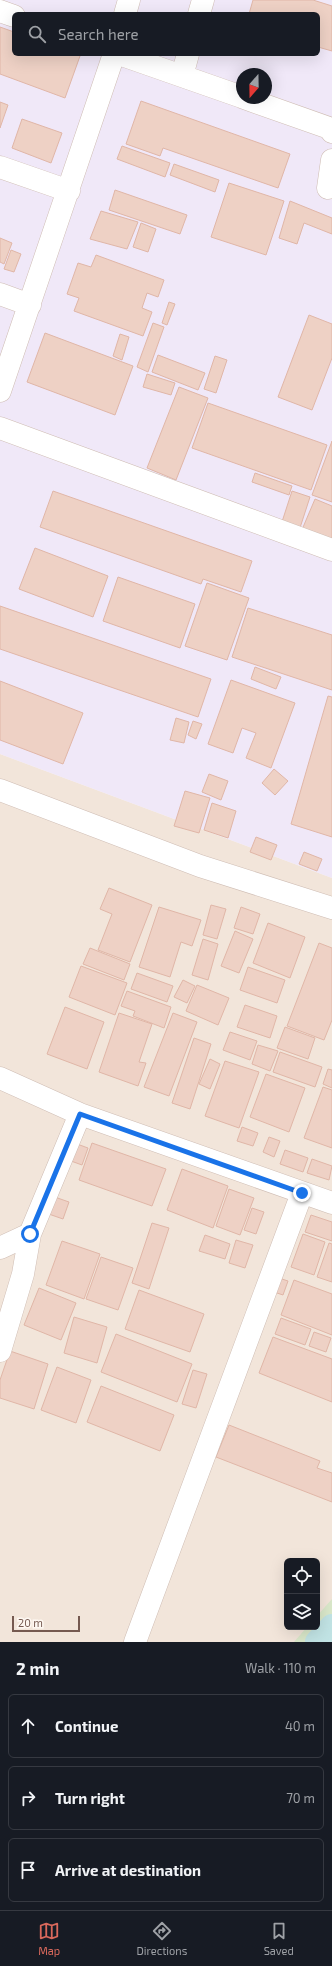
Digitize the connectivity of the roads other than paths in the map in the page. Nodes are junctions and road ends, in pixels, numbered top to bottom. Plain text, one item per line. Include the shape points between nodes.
1 (129, 0) edge
2 (203, 0) edge
3 (0, 10) edge
4 (126, 12) edge
5 (200, 12) edge
6 (12, 15) edge
7 (113, 56) edge
8 (125, 56) edge
9 (187, 56) edge
10 (182, 76) junction
11 (236, 95) edge
12 (260, 104) edge
13 (332, 132) edge
14 (332, 160) edge
15 (0, 167) edge
16 (328, 188) dead end
17 (69, 190) junction
18 (0, 294) edge
19 (30, 305) junction
20 (0, 391) edge
21 (0, 428) edge
22 (332, 550) edge
23 (0, 790) edge
24 (330, 903) edge
25 (0, 1078) edge
26 (80, 1114) junction
27 (302, 1193) junction
28 (332, 1203) edge
29 (30, 1234) junction
30 (0, 1248) edge
31 (0, 1351) edge
32 (135, 1642) edge

1 - 4 street
2 - 5 street
3 - 6 street
7 - 17 street
8 - 10 street
9 - 10 street
10 - 11 street
12 - 13 street via 329,128
14 - 16 street
15 - 17 street
17 - 19 street
18 - 19 street
19 - 20 street
21 - 22 street
23 - 24 street via 200,866
25 - 26 street
26 - 27 street
26 - 29 street
27 - 28 street
27 - 32 street
29 - 30 street
29 - 31 street via 23,1274

